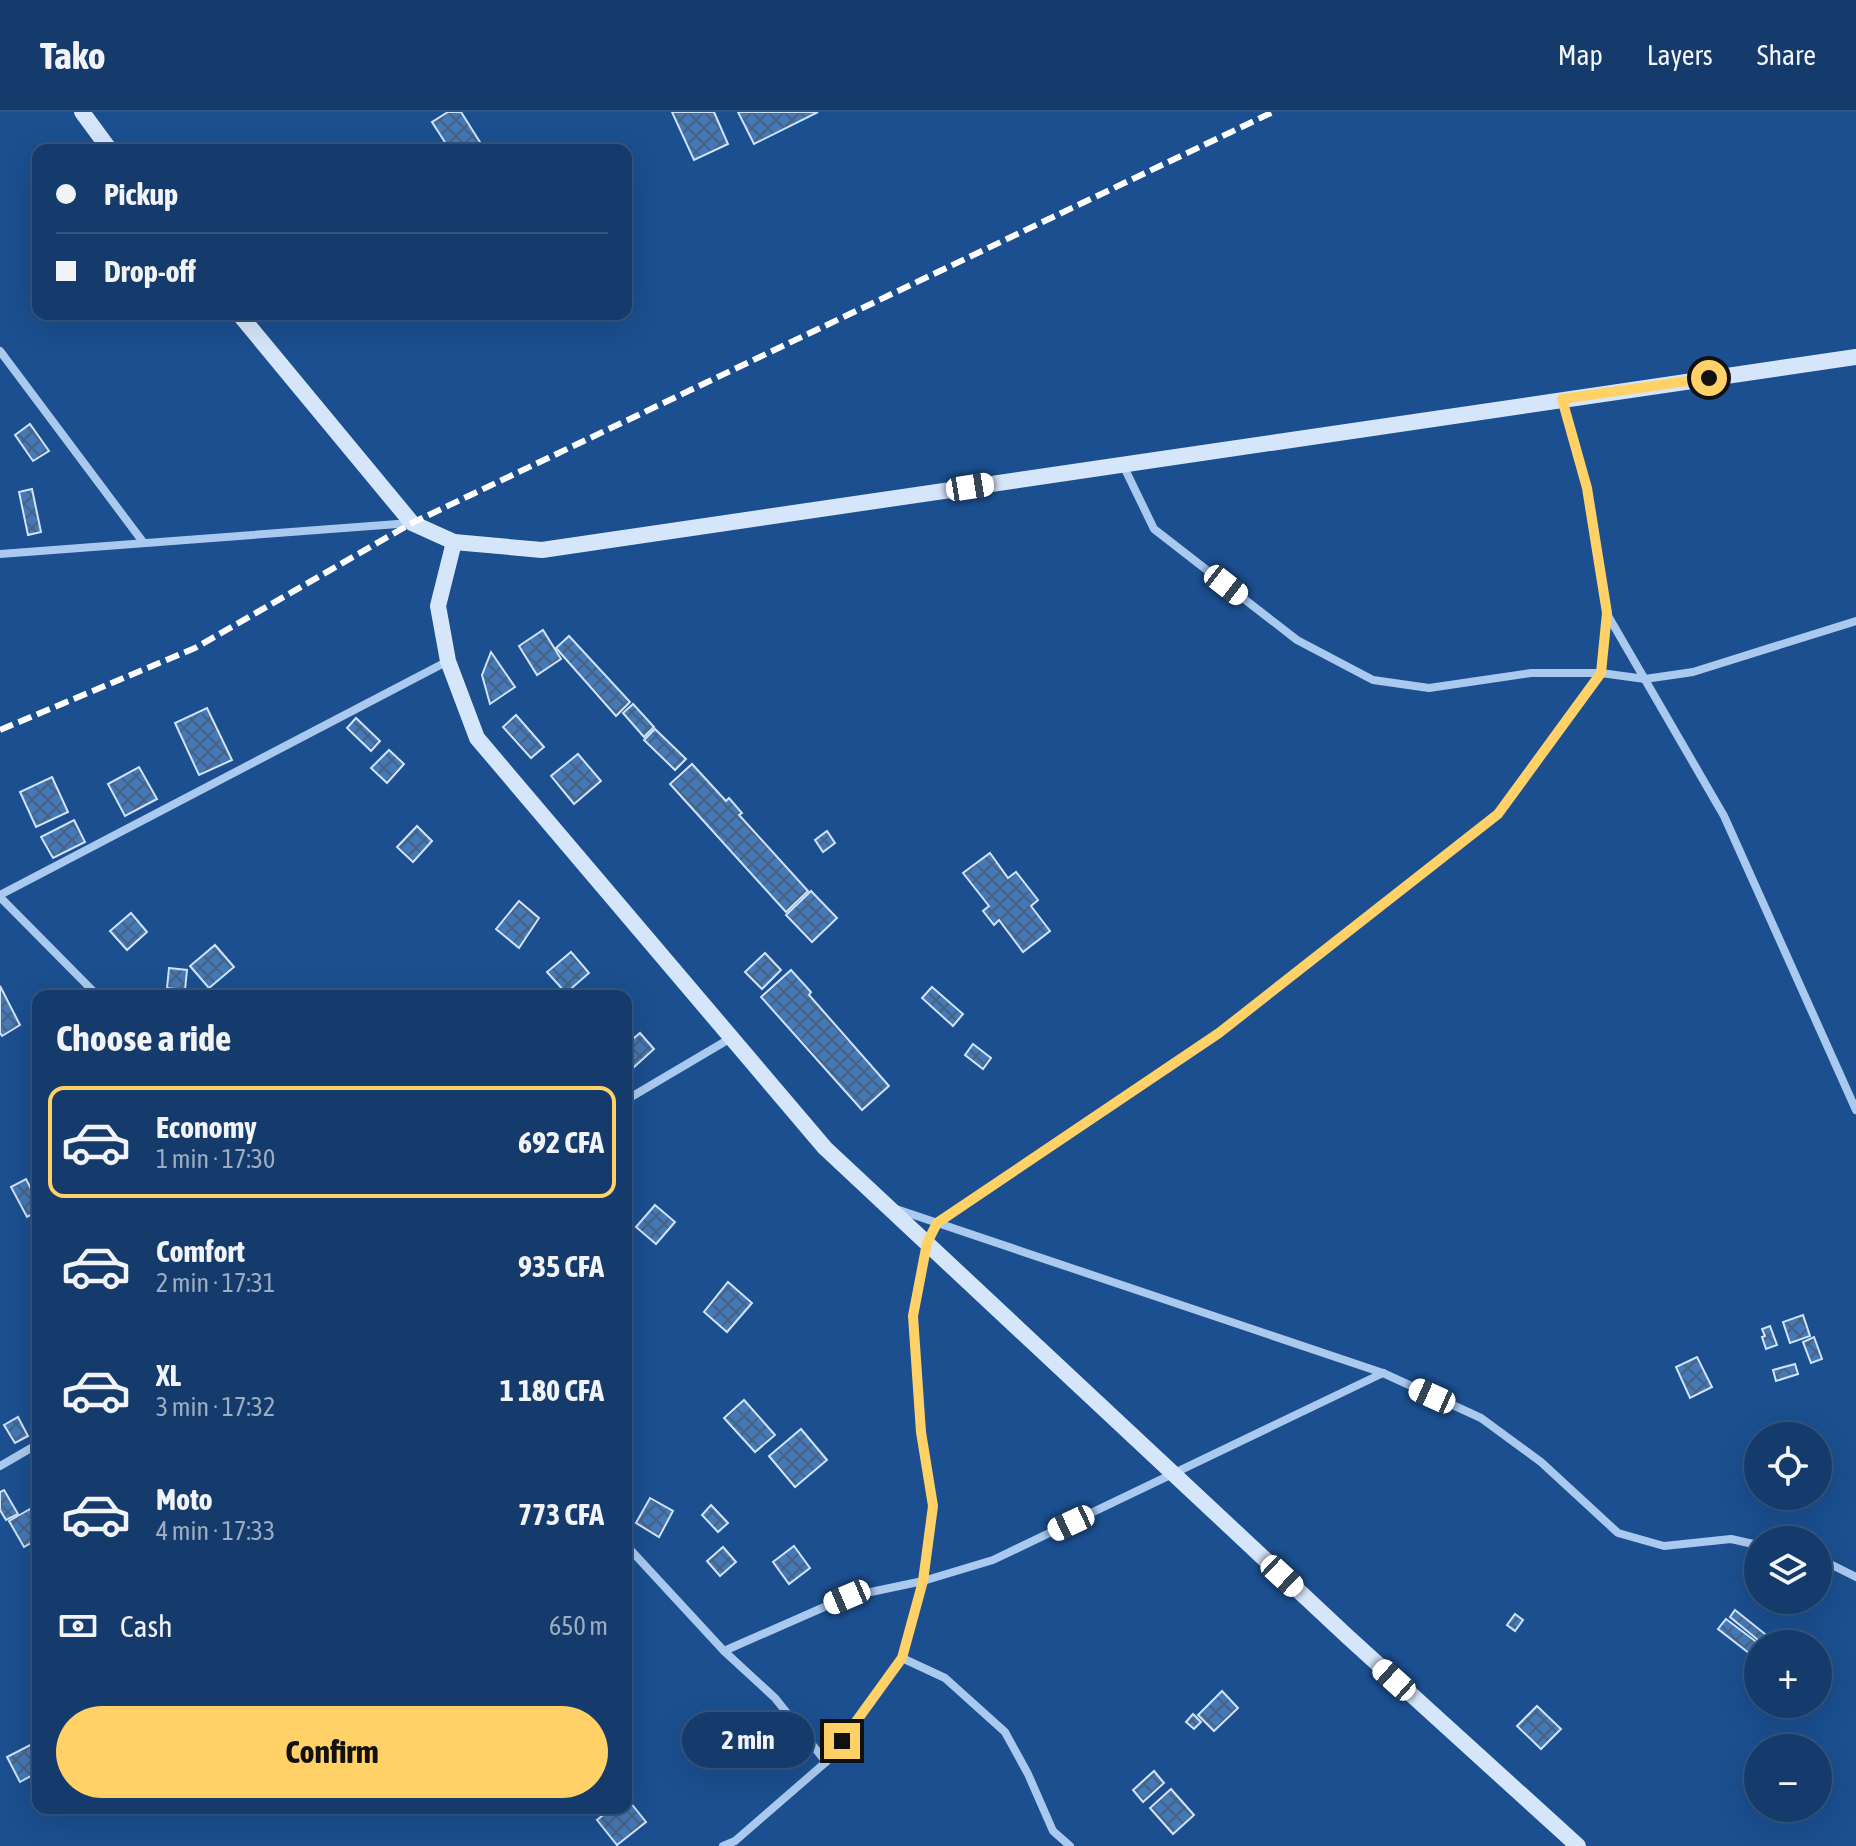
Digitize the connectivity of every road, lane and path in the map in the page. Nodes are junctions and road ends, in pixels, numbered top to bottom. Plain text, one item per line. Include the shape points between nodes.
1 (82, 112) edge
2 (106, 144) edge
3 (244, 320) edge
4 (0, 351) edge
5 (1856, 357) edge
6 (4, 364) edge
7 (1562, 399) junction
8 (1123, 464) junction
9 (412, 523) junction
10 (143, 542) junction
11 (454, 542) junction
12 (0, 554) edge
13 (1607, 613) junction
14 (1856, 621) edge
15 (448, 661) junction
16 (1601, 673) junction
17 (1645, 679) junction
18 (0, 896) edge
19 (92, 990) edge
20 (731, 1038) junction
21 (632, 1096) edge
22 (1856, 1110) edge
23 (888, 1206) junction
24 (937, 1223) junction
25 (927, 1243) junction
26 (1383, 1373) junction
27 (32, 1447) edge
28 (0, 1466) edge
29 (1173, 1474) junction
30 (1744, 1542) edge
31 (632, 1551) edge
32 (1832, 1565) edge
33 (1856, 1577) edge
34 (923, 1581) junction
35 (724, 1651) junction
36 (902, 1658) junction
37 (826, 1762) junction
38 (723, 1846) edge
39 (1070, 1846) edge
40 (1578, 1846) edge

1 - 2 main road
3 - 9 main road
4 - 6 street
5 - 7 main road
6 - 10 street
7 - 8 main road
7 - 13 street via 1587,488
8 - 11 main road via 542,550
8 - 16 street via 1154,529 1297,640 1373,680 1429,688 1531,673
9 - 10 street
9 - 11 main road
10 - 12 street
11 - 15 main road via 438,606
13 - 16 street
13 - 17 street
14 - 17 street via 1693,672
15 - 18 street
15 - 20 main road via 477,738
16 - 17 street
16 - 24 street via 1498,814 1219,1033
17 - 22 street via 1724,816
18 - 19 street
20 - 21 street
20 - 23 main road via 825,1148
23 - 24 street
23 - 25 main road
24 - 25 street
24 - 26 street
25 - 29 main road
25 - 34 street via 913,1316 921,1432 933,1506
26 - 29 street
26 - 30 street via 1481,1418 1541,1462 1618,1533 1664,1546
27 - 28 street
29 - 34 street via 993,1560
29 - 40 main road
31 - 35 street
32 - 33 street
34 - 35 street via 847,1597
34 - 36 street
35 - 37 street via 775,1698
36 - 37 street
36 - 39 street via 945,1678 1005,1732 1053,1831
37 - 38 street

